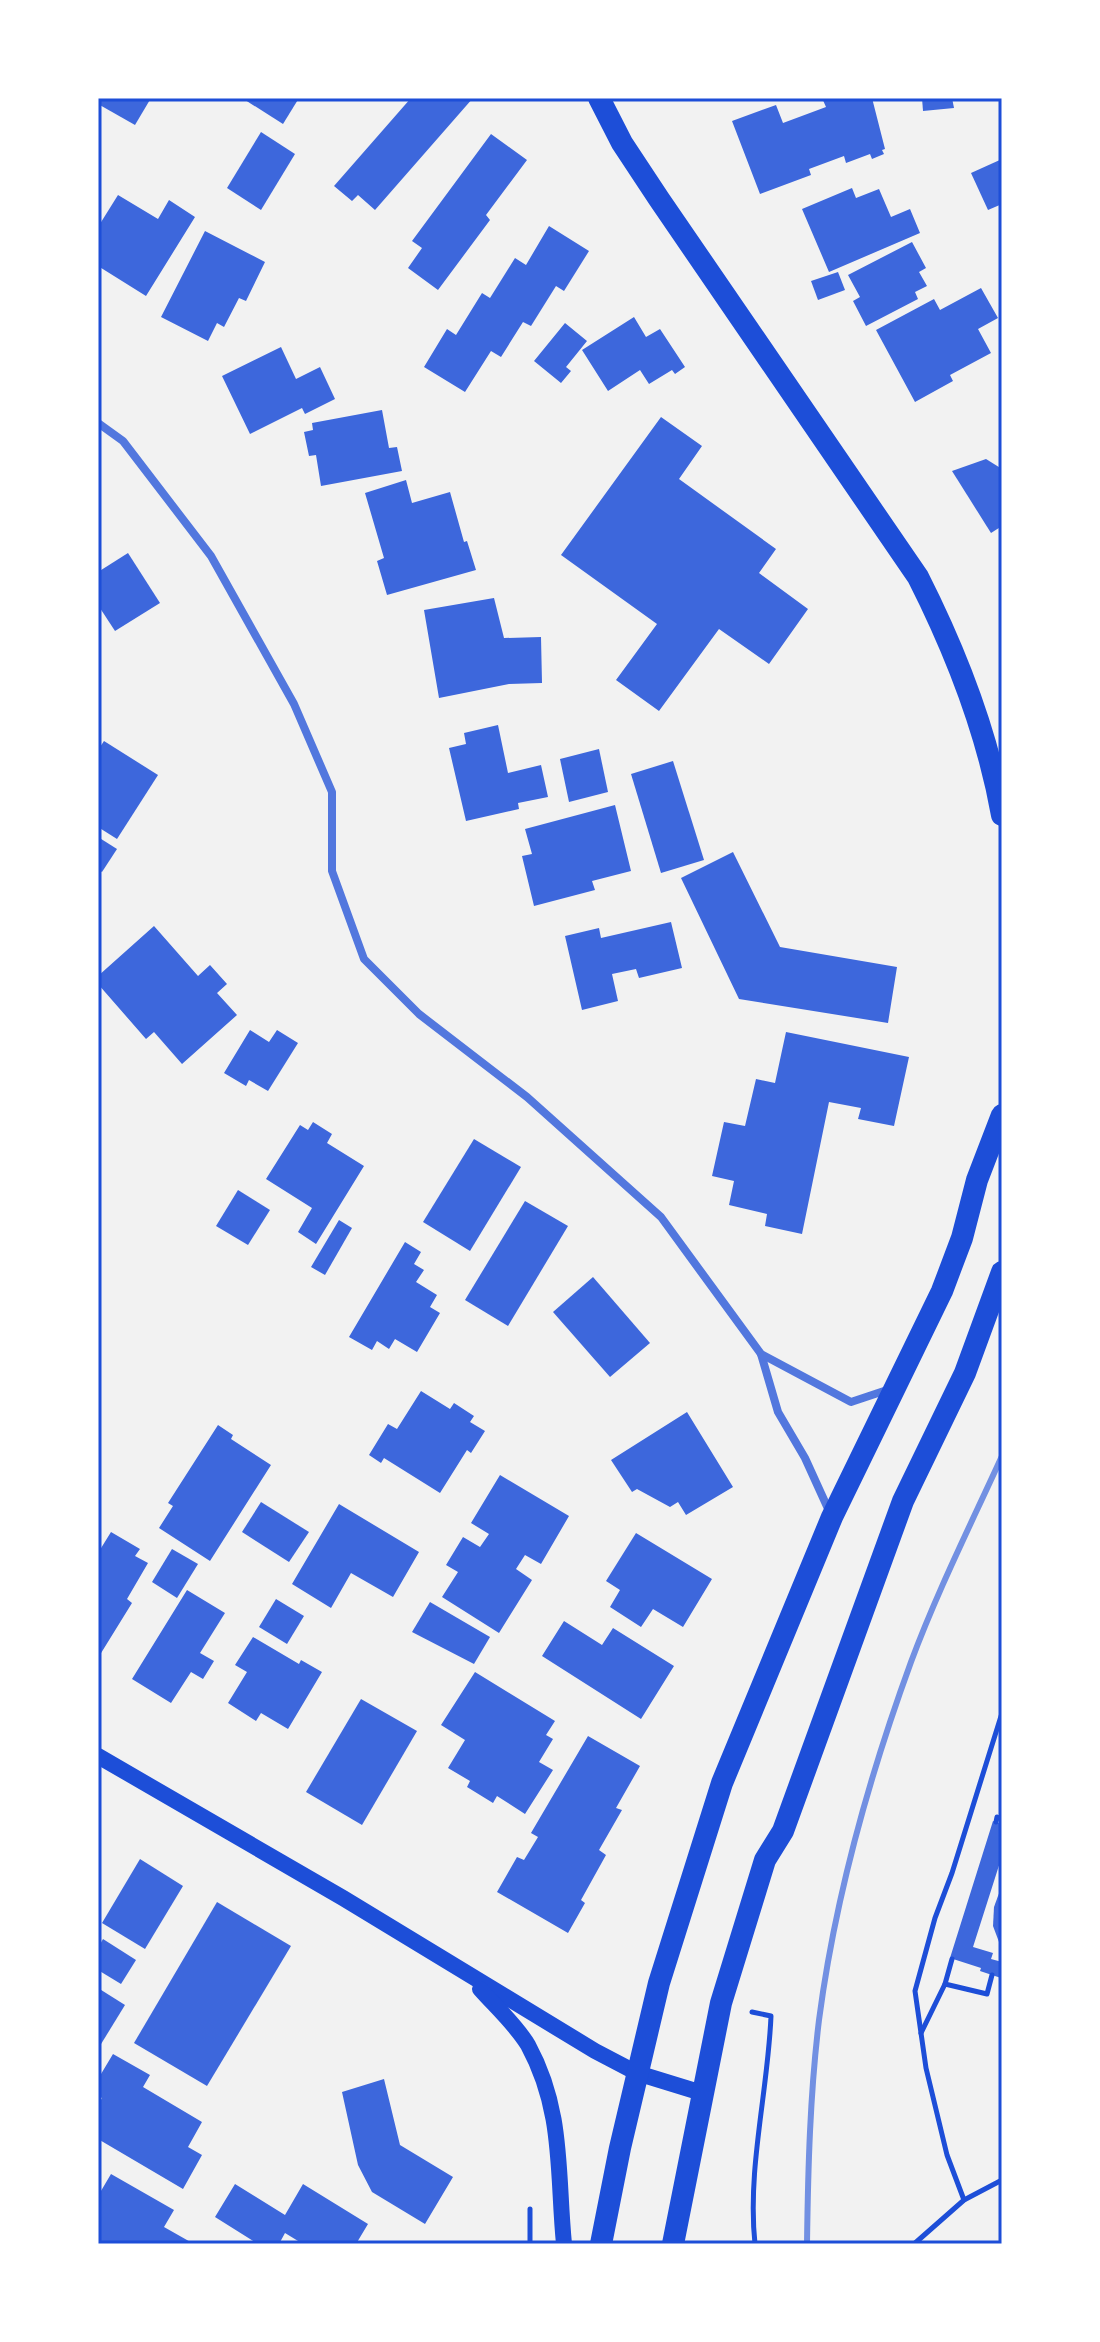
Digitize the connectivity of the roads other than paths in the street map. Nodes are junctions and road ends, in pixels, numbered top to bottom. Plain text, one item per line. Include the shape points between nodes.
1 (599, 98) edge
2 (98, 423) edge
3 (1002, 815) edge
4 (1002, 1115) edge
5 (1002, 1272) edge
6 (761, 1354) junction
7 (897, 1387) junction
8 (832, 1517) junction
9 (98, 1756) edge
10 (470, 1977) junction
11 (637, 2073) junction
12 (702, 2093) junction
13 (564, 2244) edge
14 (601, 2244) edge
15 (673, 2244) edge

1 - 3 highway via 659,199 918,577 971,698
2 - 6 street via 123,441 211,556 294,704 332,792 332,871 364,959 419,1014 527,1097 661,1217
4 - 7 highway via 947,1278
5 - 12 highway via 965,1373 903,1501 783,1831 765,1860 721,2003
6 - 7 street via 851,1402
6 - 8 street via 778,1412
7 - 8 highway
8 - 11 highway via 722,1783 659,1983
9 - 10 main road
10 - 11 main road
10 - 13 main road via 527,2043 543,2082 556,2121
11 - 12 main road
11 - 14 highway
12 - 15 highway

